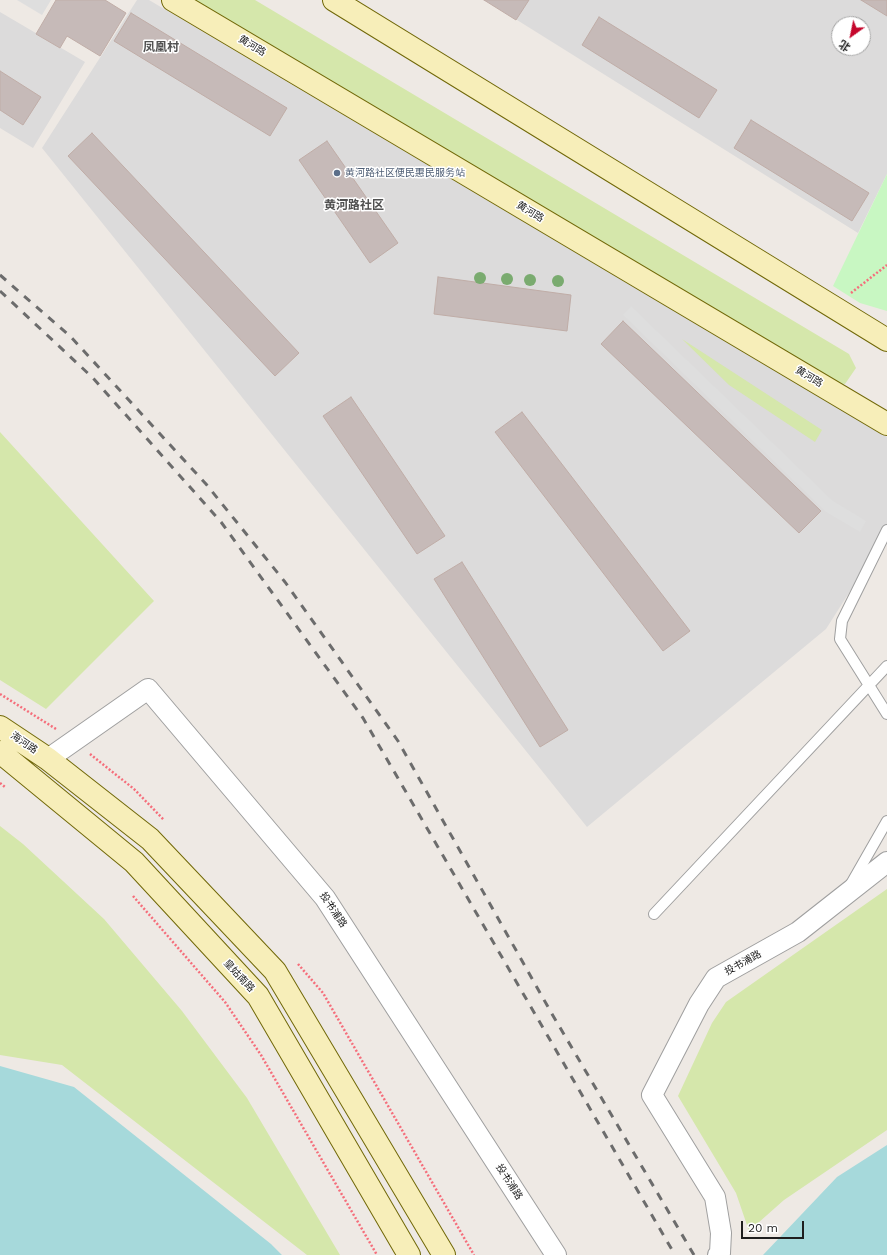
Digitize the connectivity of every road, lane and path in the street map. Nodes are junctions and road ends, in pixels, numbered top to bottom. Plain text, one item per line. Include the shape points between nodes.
1 (173, 0) edge
2 (334, 0) edge
3 (887, 265) edge
4 (834, 307) junction
5 (887, 340) edge
6 (887, 424) edge
7 (887, 530) edge
8 (887, 666) edge
9 (869, 685) junction
10 (887, 714) edge
11 (0, 727) edge
12 (0, 752) edge
13 (48, 759) junction
14 (0, 783) edge
15 (6, 787) dead end
16 (887, 821) edge
17 (887, 862) edge
18 (133, 896) dead end
19 (844, 896) junction
20 (654, 914) dead end
21 (377, 1255) edge
22 (409, 1255) edge
23 (444, 1255) edge
24 (556, 1255) edge
25 (718, 1255) edge

1 - 6 main road, 黄河路
2 - 4 main road
3 - 4 path
4 - 5 main road
7 - 9 lane via 842,621 840,639
8 - 9 lane
9 - 10 lane
9 - 20 lane
11 - 13 main road, 海河路
12 - 22 main road, 皇姑南路 via 134,862 258,996
13 - 23 main road via 150,839 275,971
13 - 24 street, 投书浦路 via 148,689 325,898
14 - 15 path
16 - 19 lane
17 - 19 street, 投书浦路
18 - 21 path via 225,1002 261,1055
19 - 25 street, 投书浦路 via 798,932 716,978 699,1004 652,1095 715,1197 721,1233

